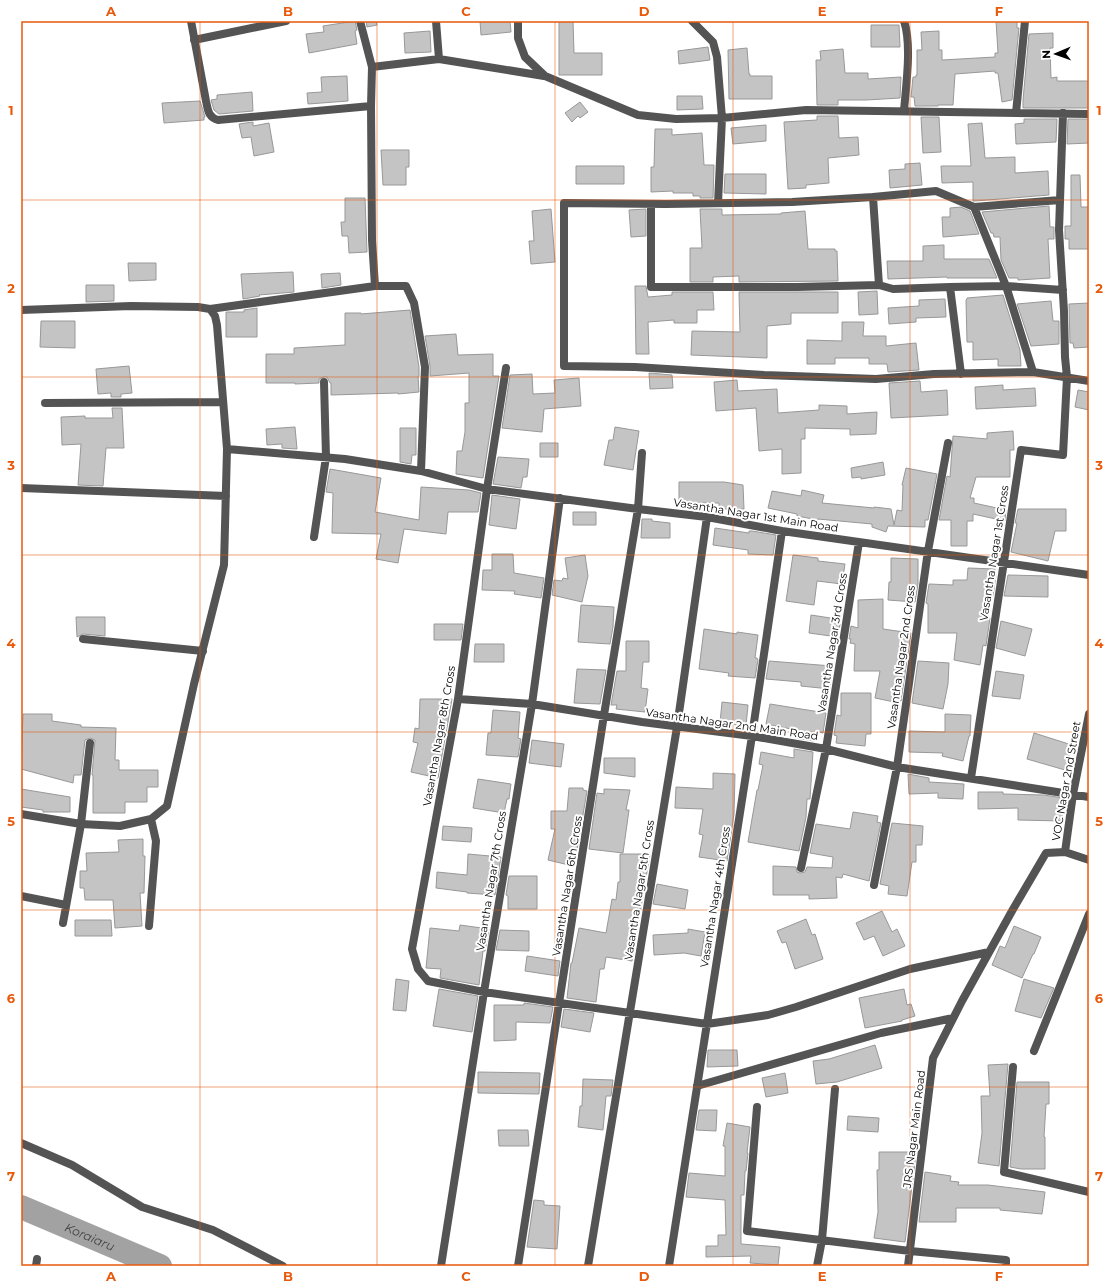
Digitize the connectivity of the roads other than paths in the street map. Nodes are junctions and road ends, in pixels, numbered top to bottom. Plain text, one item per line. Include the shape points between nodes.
1 (191, 21) edge
2 (286, 21) edge
3 (360, 21) edge
4 (436, 21) edge
5 (518, 21) edge
6 (692, 21) edge
7 (904, 21) edge
8 (1025, 21) edge
9 (194, 40) junction
10 (439, 59) junction
11 (372, 67) junction
12 (544, 76) junction
13 (371, 106) junction
14 (904, 111) junction
15 (1016, 113) junction
16 (1063, 113) junction
17 (1089, 114) edge
18 (722, 118) junction
19 (873, 197) junction
20 (1060, 200) junction
21 (718, 203) junction
22 (650, 204) junction
23 (974, 207) junction
24 (879, 285) junction
25 (375, 286) junction
26 (1006, 286) junction
27 (950, 287) junction
28 (1062, 290) junction
29 (210, 309) junction
30 (21, 310) edge
31 (506, 368) dead end
32 (1033, 372) junction
33 (961, 374) junction
34 (1067, 377) junction
35 (1089, 381) edge
36 (324, 382) dead end
37 (223, 402) junction
38 (45, 403) dead end
39 (948, 444) dead end
40 (227, 449) junction
41 (642, 454) dead end
42 (326, 457) junction
43 (421, 471) junction
44 (21, 488) edge
45 (487, 489) junction
46 (226, 496) junction
47 (560, 498) junction
48 (638, 509) junction
49 (707, 517) junction
50 (782, 531) junction
51 (314, 537) dead end
52 (859, 542) junction
53 (928, 551) junction
54 (1004, 563) junction
55 (1089, 576) edge
56 (83, 639) dead end
57 (203, 651) junction
58 (458, 699) junction
59 (532, 704) junction
60 (1089, 714) edge
61 (604, 715) junction
62 (677, 727) junction
63 (752, 736) junction
64 (90, 743) dead end
65 (826, 749) junction
66 (896, 766) junction
67 (971, 778) junction
68 (1072, 794) junction
69 (1089, 797) edge
70 (21, 814) edge
71 (151, 819) junction
72 (81, 824) junction
73 (1065, 852) junction
74 (1089, 860) edge
75 (802, 868) dead end
76 (874, 885) dead end
77 (21, 896) edge
78 (66, 905) junction
79 (1089, 914) edge
80 (63, 923) dead end
81 (149, 926) dead end
82 (989, 952) junction
83 (484, 992) junction
84 (560, 1003) junction
85 (630, 1013) junction
86 (954, 1018) junction
87 (707, 1024) junction
88 (1034, 1051) dead end
89 (1014, 1067) dead end
90 (698, 1086) junction
91 (835, 1089) dead end
92 (757, 1107) dead end
93 (21, 1143) edge
94 (1089, 1192) edge
95 (822, 1240) junction
96 (910, 1251) junction
97 (283, 1266) edge
98 (442, 1266) edge
99 (518, 1266) edge
100 (588, 1266) edge
101 (669, 1266) edge
102 (817, 1266) edge
103 (908, 1266) edge
104 (1006, 1266) edge

1 - 9 street
2 - 9 street
3 - 11 street
4 - 10 street
5 - 12 street via 518,38 525,57
6 - 18 street via 712,42 717,57
7 - 14 street via 907,29 908,58
8 - 15 street
9 - 13 street via 207,107 213,119
10 - 11 street
10 - 12 street
11 - 13 street
12 - 18 street via 638,115 676,119
13 - 25 street
14 - 15 street
14 - 18 street via 806,110
15 - 16 street
16 - 17 street
16 - 20 street
18 - 21 street
19 - 21 street
19 - 23 street via 936,191
19 - 24 street
20 - 23 street
20 - 28 street
21 - 22 street
22 - 24 street via 650,287
22 - 33 street via 564,203 564,366 876,379
23 - 26 street
24 - 27 street via 893,289
25 - 29 street
25 - 43 street via 406,286 414,303 425,367
26 - 27 street
26 - 28 street
26 - 32 street
27 - 33 street
28 - 34 street
29 - 30 street via 131,306
29 - 37 street via 217,325
31 - 45 street, Vasantha Nagar 8th Cross
32 - 33 street
32 - 34 street
34 - 35 street
34 - 54 street, Vasantha Nagar 1st Cross via 1063,455 1021,450
36 - 42 street
37 - 38 street
37 - 40 street
39 - 53 street, Vasantha Nagar 2nd Cross
40 - 42 street, Vasantha Nagar 1st Main Road
40 - 46 street
41 - 48 street, Vasantha Nagar 6th Cross
42 - 43 street, Vasantha Nagar 1st Main Road
42 - 51 street
43 - 45 street, Vasantha Nagar 1st Main Road
44 - 46 street
45 - 47 street, Vasantha Nagar 1st Main Road
45 - 58 street, Vasantha Nagar 8th Cross
46 - 57 street via 224,565
47 - 48 street, Vasantha Nagar 1st Main Road
47 - 59 street, Vasantha Nagar 7th Cross
48 - 49 street, Vasantha Nagar 1st Main Road
48 - 61 street, Vasantha Nagar 6th Cross
49 - 50 street, Vasantha Nagar 1st Main Road
49 - 62 street, Vasantha Nagar 5th Cross
50 - 52 street, Vasantha Nagar 1st Main Road
50 - 63 street, Vasantha Nagar 4th Cross
52 - 53 street, Vasantha Nagar 1st Main Road
52 - 65 street, Vasantha Nagar 3rd Cross
53 - 54 street, Vasantha Nagar 1st Main Road
53 - 66 street, Vasantha Nagar 2nd Cross
54 - 55 street, Vasantha Nagar 1st Main Road
54 - 67 street, Vasantha Nagar 1st Cross
56 - 57 street
57 - 71 street via 167,806
58 - 59 street, Vasantha Nagar 2nd Main Road
58 - 83 street, Vasantha Nagar 8th Cross via 412,949 418,969 428,981
59 - 61 street, Vasantha Nagar 2nd Main Road
59 - 83 street, Vasantha Nagar 7th Cross
60 - 68 street, VOC Nagar 2nd Street
61 - 62 street, Vasantha Nagar 2nd Main Road
61 - 84 street, Vasantha Nagar 6th Cross
62 - 63 street, Vasantha Nagar 2nd Main Road
62 - 85 street, Vasantha Nagar 5th Cross
63 - 65 street, Vasantha Nagar 2nd Main Road
63 - 87 street, Vasantha Nagar 4th Cross
64 - 72 street
65 - 66 street, Vasantha Nagar 2nd Main Road
65 - 75 street, Vasantha Nagar 3rd Cross
66 - 67 street, Vasantha Nagar 2nd Main Road
66 - 76 street, Vasantha Nagar 2nd Cross
67 - 68 street, Vasantha Nagar 2nd Main Road
68 - 69 street, Vasantha Nagar 2nd Main Road
68 - 73 street, VOC Nagar 2nd Street
70 - 72 street
71 - 72 street via 120,826
71 - 81 street via 156,841
72 - 78 street
73 - 74 street
73 - 82 street, JRS Nagar Main Road via 1046,853
77 - 78 street
78 - 80 street
79 - 88 street
82 - 86 street, JRS Nagar Main Road
82 - 87 street via 910,969 768,1015
83 - 84 street
83 - 98 street, Vasantha Nagar 7th Cross
84 - 85 street
84 - 99 street, Vasantha Nagar 6th Cross
85 - 87 street
85 - 100 street, Vasantha Nagar 5th Cross
86 - 90 street via 880,1033
86 - 96 street, JRS Nagar Main Road via 933,1058
87 - 90 street, Vasantha Nagar 4th Cross
89 - 94 street via 1004,1172
90 - 101 street, Vasantha Nagar 4th Cross
91 - 95 street
92 - 95 street via 747,1231
93 - 97 street via 72,1165 142,1207 213,1230
95 - 96 street
95 - 102 street
96 - 103 street, JRS Nagar Main Road
96 - 104 street via 1006,1260

